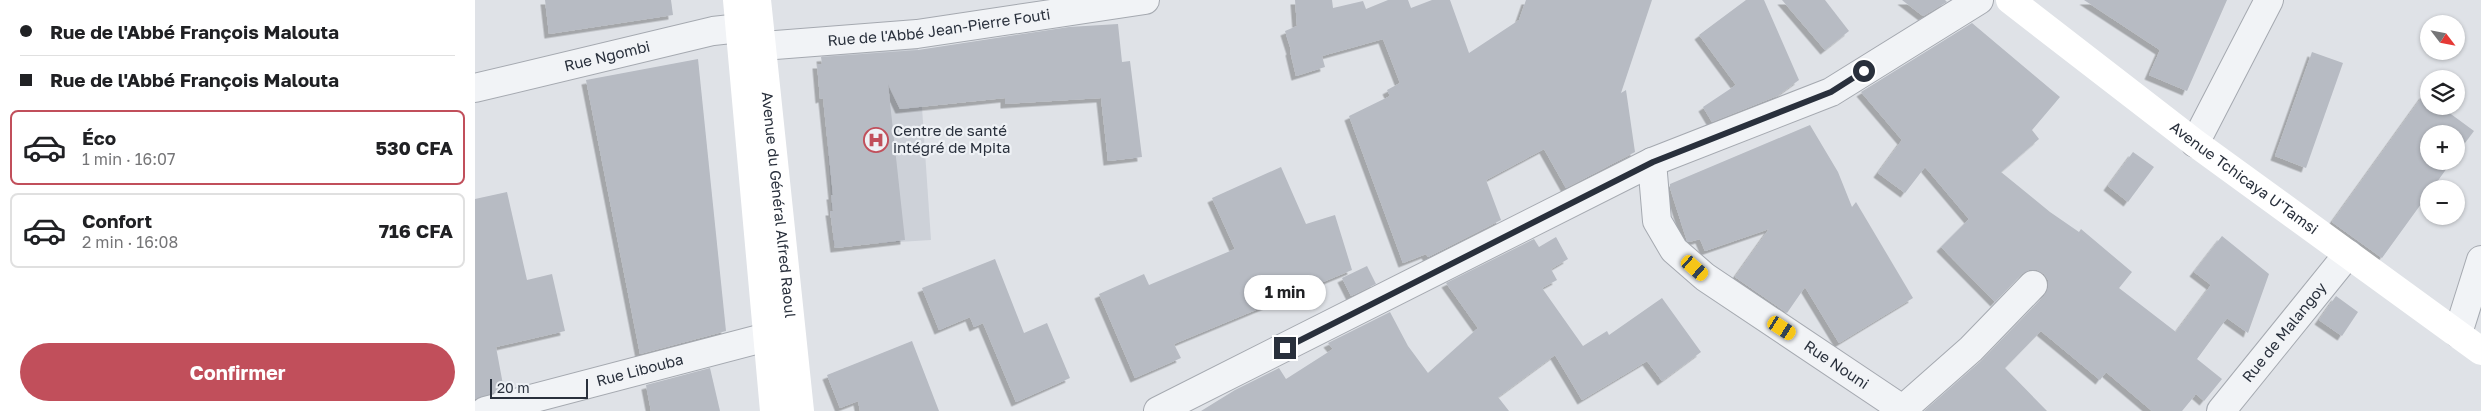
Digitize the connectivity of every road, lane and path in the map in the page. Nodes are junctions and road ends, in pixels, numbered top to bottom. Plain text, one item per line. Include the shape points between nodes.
1 (737, 0) edge
2 (757, 0) edge
3 (1145, 0) edge
4 (1979, 0) edge
5 (2269, 0) edge
6 (2027, 5) edge
7 (740, 28) junction
8 (762, 46) junction
9 (475, 88) edge
10 (2195, 144) junction
11 (1653, 162) junction
12 (2348, 254) junction
13 (2481, 260) edge
14 (2033, 284) dead end
15 (2458, 333) junction
16 (767, 336) junction
17 (2481, 351) edge
18 (1161, 410) edge
19 (1904, 410) edge
20 (485, 411) edge
21 (774, 411) edge
22 (800, 411) edge
23 (2221, 411) edge

1 - 7 street
2 - 8 street, Avenue du Général Alfred Raoul
3 - 8 street, Rue de l'Abbé Jean-Pierre Fouti via 917,34
4 - 11 street via 1831,92
5 - 10 street
6 - 10 street, Avenue Tchicaya U'Tamsi
7 - 9 street, Rue Ngombi via 713,31
7 - 16 street
8 - 22 street, Avenue du Général Alfred Raoul
10 - 12 street, Avenue Tchicaya U'Tamsi
11 - 18 street
11 - 19 street, Rue Nouni via 1657,221 1674,250 1705,277
12 - 15 street, Avenue Tchicaya U'Tamsi
12 - 23 street, Rue de Malangoy
13 - 15 street
14 - 19 street via 1971,349
15 - 17 street, Avenue Tchicaya U'Tamsi
16 - 20 street, Rue Libouba
16 - 21 street

